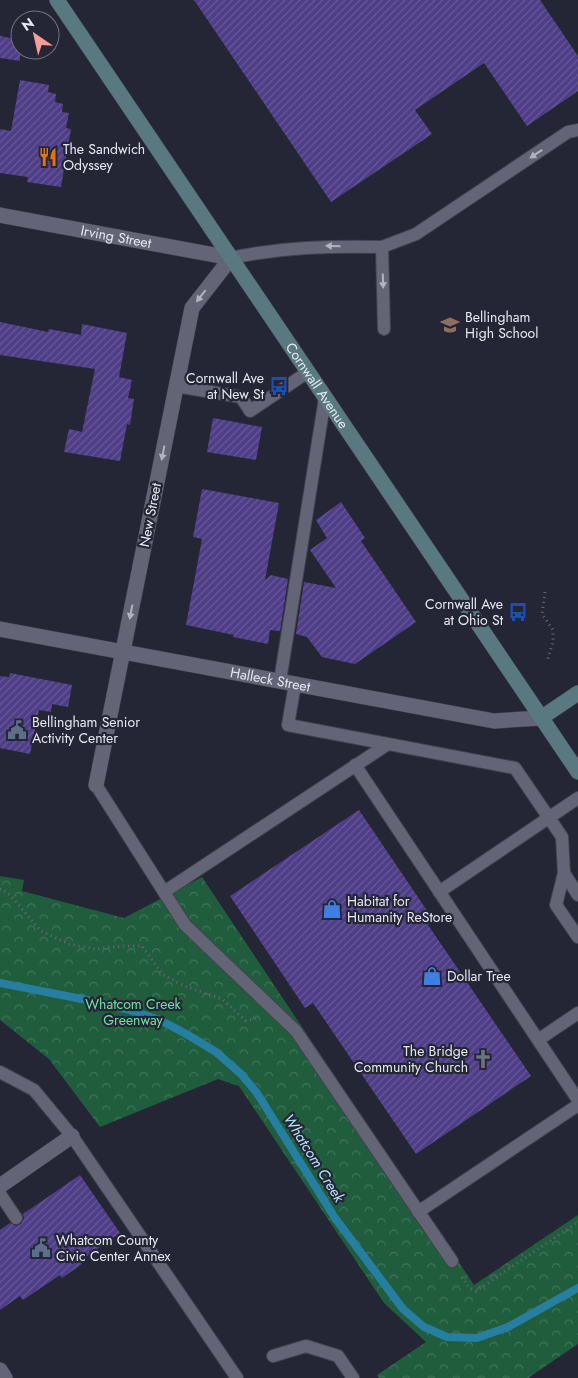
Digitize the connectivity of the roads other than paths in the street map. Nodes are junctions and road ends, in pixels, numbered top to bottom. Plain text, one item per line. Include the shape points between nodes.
1 (57, 0) edge
2 (578, 130) edge
3 (0, 215) edge
4 (382, 247) junction
5 (231, 258) junction
6 (384, 329) dead end
7 (308, 372) junction
8 (176, 386) junction
9 (325, 398) junction
10 (0, 629) edge
11 (123, 651) junction
12 (280, 681) junction
13 (295, 684) junction
14 (578, 693) edge
15 (541, 718) junction
16 (388, 744) junction
17 (356, 766) junction
18 (578, 772) edge
19 (96, 785) joint
20 (578, 798) edge
21 (549, 818) junction
22 (564, 872) junction
23 (164, 892) junction
24 (439, 892) junction
25 (578, 895) edge
26 (578, 937) edge
27 (578, 1012) edge
28 (538, 1040) junction
29 (0, 1072) edge
30 (578, 1100) edge
31 (578, 1105) edge
32 (72, 1136) junction
33 (0, 1186) edge
34 (0, 1194) edge
35 (418, 1212) junction
36 (16, 1218) dead end
37 (452, 1262) dead end
38 (273, 1356) dead end
39 (0, 1370) edge
40 (6, 1378) edge
41 (237, 1378) edge
42 (352, 1378) edge

1 - 5 street, Cornwall Avenue
2 -> 4 lane via 568,132 416,234
3 - 5 street, Irving Street
4 -> 5 lane via 323,246 264,251
4 -> 6 lane
5 - 7 street, Cornwall Avenue
5 -> 8 street, New Street via 192,308
7 - 8 lane via 250,411 241,397
7 - 9 street, Cornwall Avenue
8 -> 11 street, New Street
9 - 12 lane
9 - 15 street, Cornwall Avenue
10 - 11 street, Halleck Street
11 - 12 street, Halleck Street
11 - 19 street, New Street
12 - 13 street, Halleck Street
13 - 15 street, Halleck Street via 494,721
13 - 16 lane via 288,725
14 - 15 street
15 - 18 street, Cornwall Avenue
16 - 17 lane
16 - 21 lane via 515,768
17 - 23 lane
17 - 24 lane
19 - 23 lane
20 - 21 lane
21 - 22 lane via 562,837
21 - 24 lane
22 - 25 lane
22 - 26 lane via 556,905
23 - 35 lane via 185,925 296,1031
24 - 28 lane
27 - 28 lane
28 - 30 lane
29 - 32 lane via 34,1090
31 - 35 lane
32 - 33 street
32 - 41 lane
34 - 36 lane
35 - 37 lane
38 - 42 lane via 306,1346 338,1356
39 - 40 street

